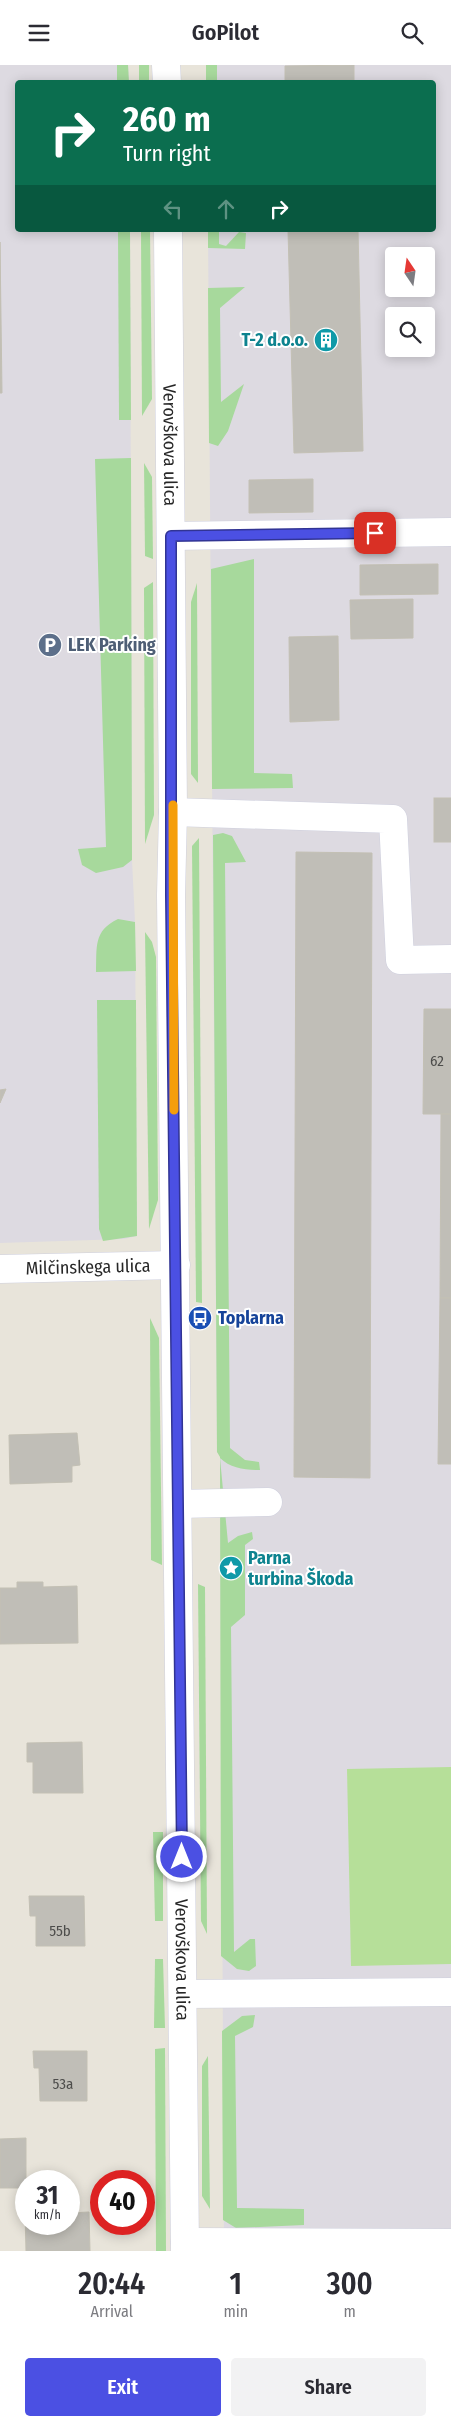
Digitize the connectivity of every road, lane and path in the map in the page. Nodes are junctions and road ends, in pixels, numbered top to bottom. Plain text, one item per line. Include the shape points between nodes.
1 (166, 65) edge
2 (167, 80) edge
3 (168, 232) edge
4 (451, 532) edge
5 (171, 536) junction
6 (173, 812) junction
7 (451, 959) edge
8 (176, 1265) junction
9 (0, 1269) edge
10 (268, 1502) dead end
11 (178, 1504) junction
12 (451, 1992) edge
13 (183, 1993) junction
14 (451, 2243) edge
15 (185, 2247) edge

1 - 2 street
3 - 5 street, Verovškova ulica
4 - 5 street
5 - 6 street, Verovškova ulica
6 - 7 street via 393,819 400,960
6 - 8 street, Verovškova ulica via 171,895
8 - 9 street, Milčinskega ulica
8 - 11 street, Verovškova ulica
10 - 11 street
11 - 13 street, Verovškova ulica
12 - 13 street
13 - 15 street, Verovškova ulica
14 - 15 street

